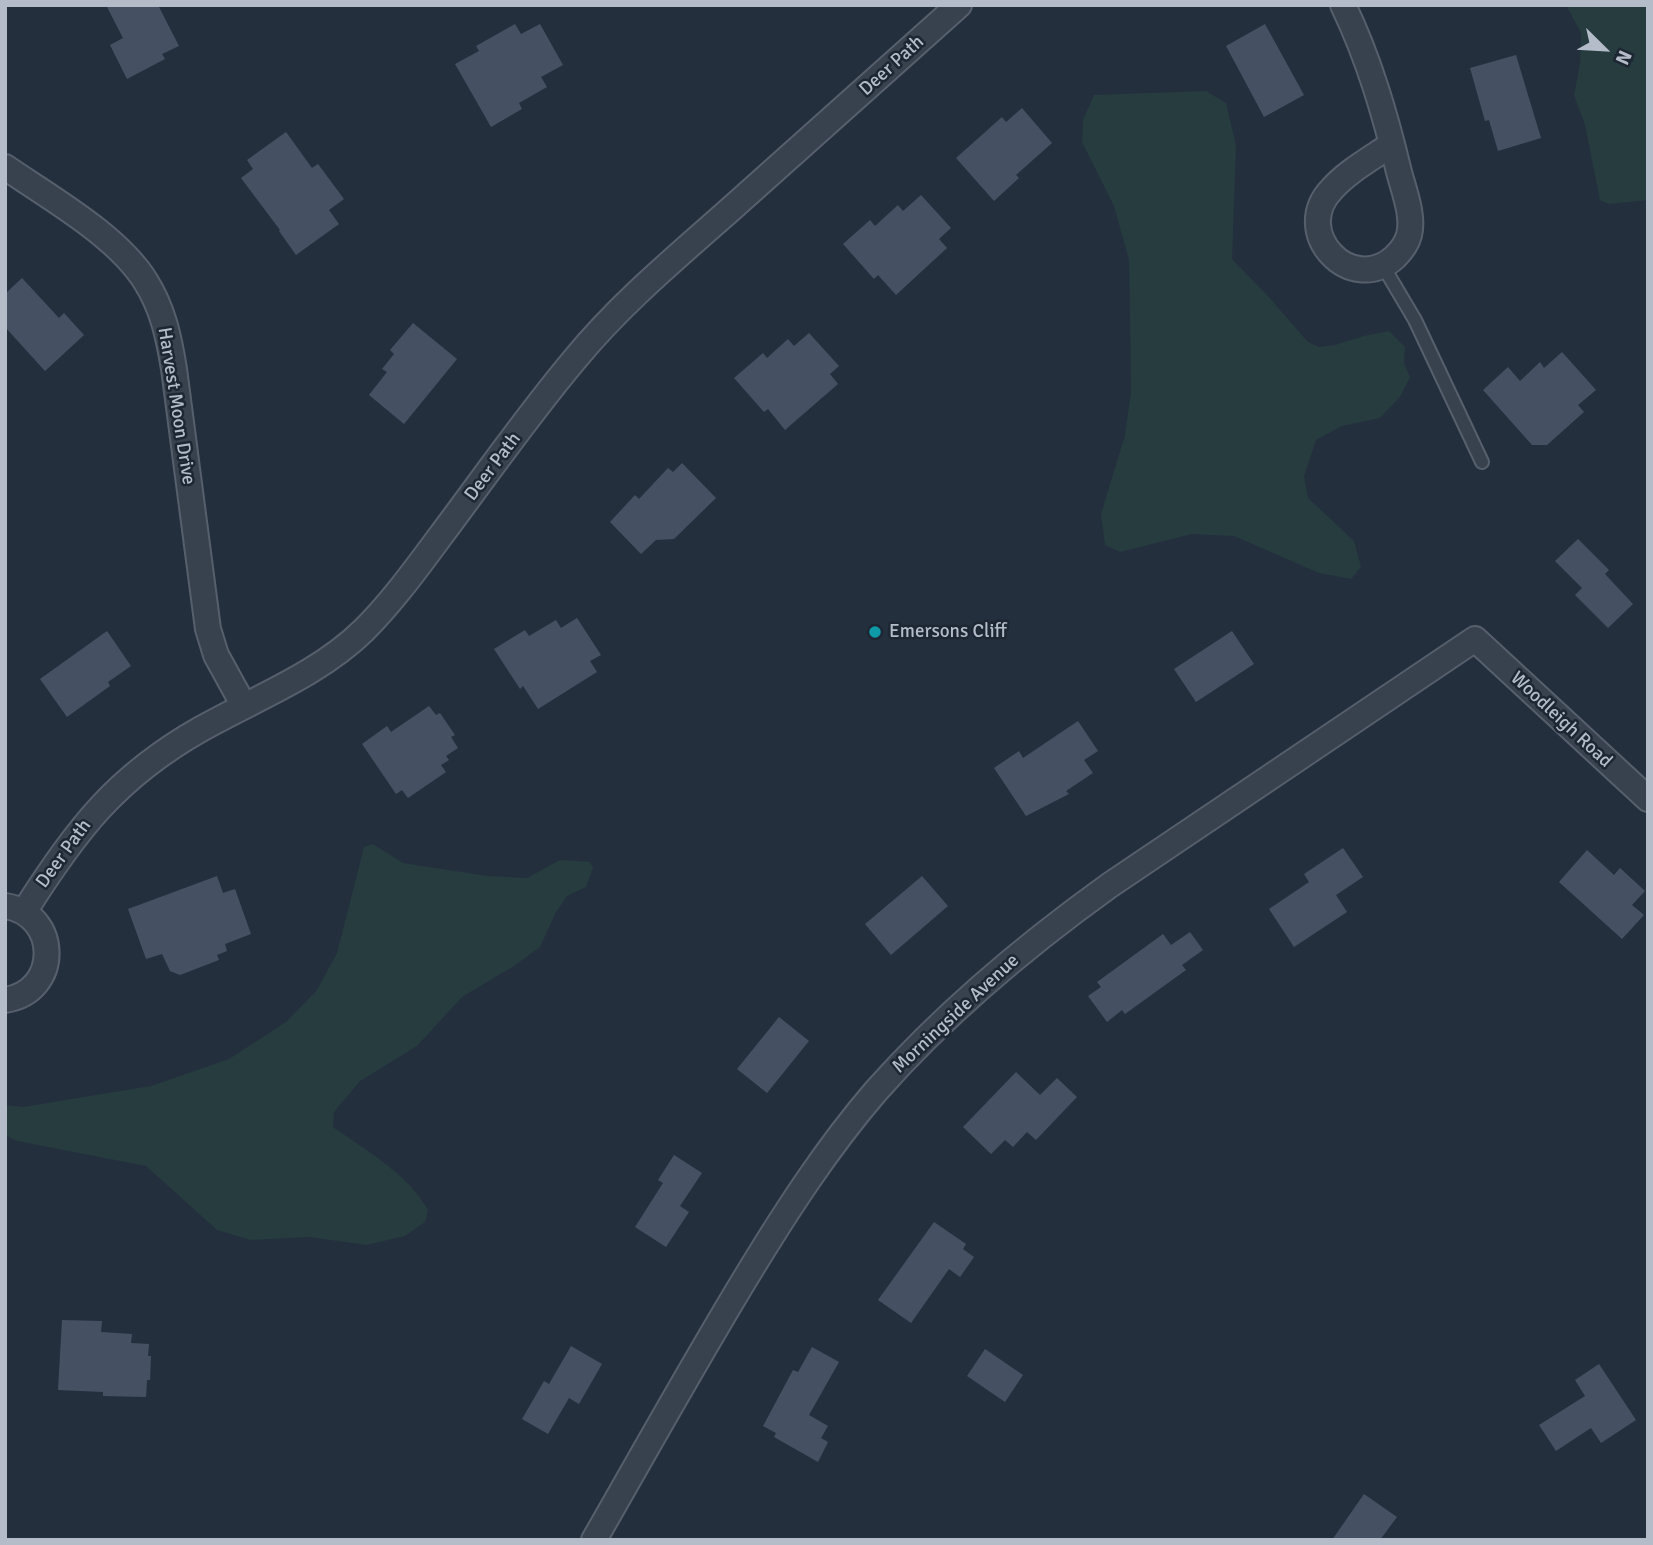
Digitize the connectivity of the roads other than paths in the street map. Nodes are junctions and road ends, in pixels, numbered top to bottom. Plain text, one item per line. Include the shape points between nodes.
1 (959, 5) edge
2 (1343, 5) edge
3 (1392, 144) junction
4 (5, 167) edge
5 (1383, 266) junction
6 (1482, 461) dead end
7 (1475, 639) joint
8 (244, 706) junction
9 (1648, 799) edge
10 (15, 909) edge
11 (5, 1000) edge
12 (594, 1540) edge

1 - 8 street, Deer Path via 636,292 575,359 425,557 363,630 298,679
2 - 3 street via 1369,64
3 - 5 street via 1407,202 1409,235 1401,251
3 - 5 street via 1331,189 1318,218 1318,231 1336,260 1363,269
4 - 8 street, Harvest Moon Drive via 127,257 160,310 174,369 208,629 216,655
5 - 6 lane via 1415,320
7 - 9 street, Woodleigh Road
7 - 12 street, Morningside Avenue via 1056,924 915,1049 806,1182 730,1303
8 - 10 street, Deer Path via 165,750 133,774 79,829
10 - 11 street, Deer Path via 37,922 47,943 48,959 39,981 26,993

